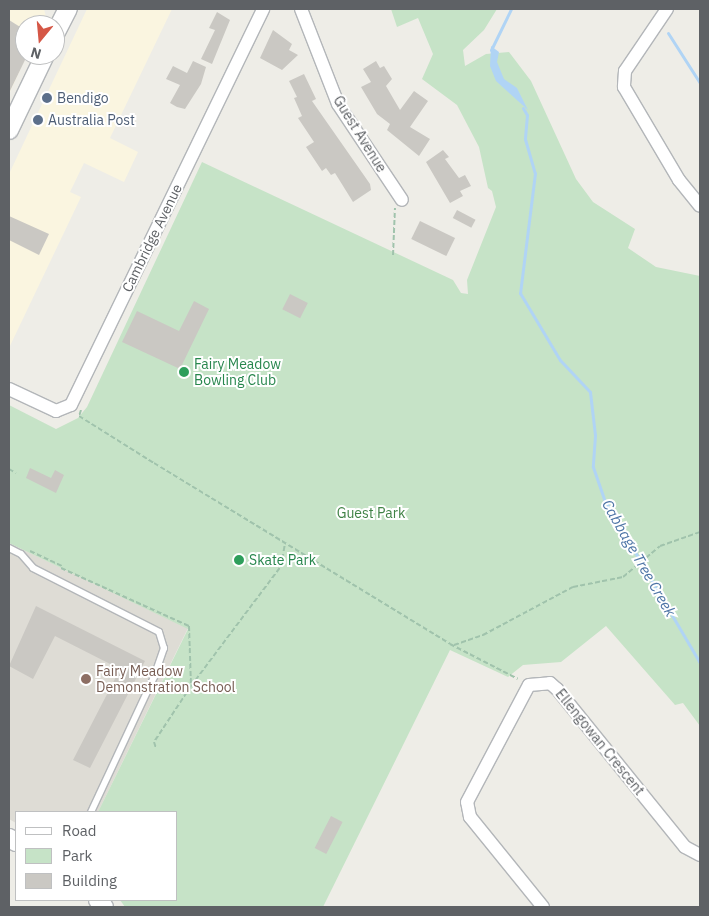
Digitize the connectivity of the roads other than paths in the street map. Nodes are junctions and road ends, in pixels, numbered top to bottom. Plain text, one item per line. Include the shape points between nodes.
1 (263, 9) edge
2 (301, 9) edge
3 (667, 9) edge
4 (40, 65) edge
5 (9, 130) edge
6 (402, 200) road end
7 (700, 206) edge
8 (9, 389) edge
9 (9, 548) edge
10 (92, 811) edge
11 (700, 855) edge
12 (543, 907) edge

1 - 8 street, Cambridge Avenue via 72,405 56,410
2 - 6 street, Guest Avenue via 338,104
3 - 7 street via 625,71 624,87 678,180
4 - 5 main road
9 - 10 lane via 21,554 33,568 159,632 164,648 154,677
11 - 12 street, Ellengowan Crescent via 685,847 557,689 550,683 529,686 467,802 470,817

